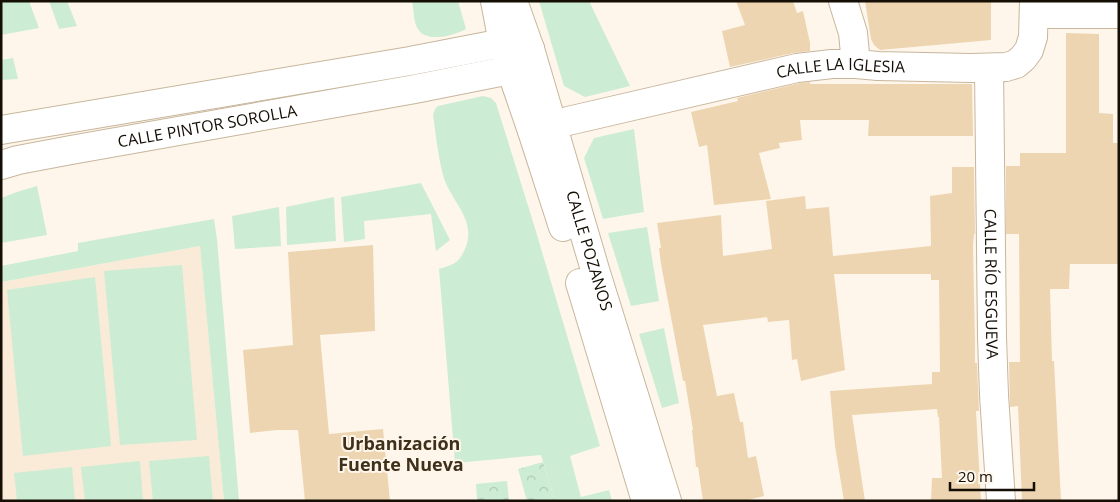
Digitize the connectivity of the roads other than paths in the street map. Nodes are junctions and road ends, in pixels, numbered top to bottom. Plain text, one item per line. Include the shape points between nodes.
1 (495, 1) edge
2 (513, 1) edge
3 (843, 1) edge
4 (1034, 8) edge
5 (1119, 14) edge
6 (504, 43) junction
7 (530, 49) junction
8 (410, 61) junction
9 (856, 64) junction
10 (989, 68) junction
11 (511, 70) junction
12 (415, 89) junction
13 (543, 128) junction
14 (1, 130) edge
15 (1, 165) edge
16 (646, 501) edge
17 (667, 501) edge
18 (1001, 501) edge

1 - 6 street, CALLE POZANOS
2 - 7 street, CALLE POZANOS
3 - 9 street via 853,33
4 - 5 street, CALLE LA IGLESIA
4 - 10 street, CALLE LA IGLESIA via 1033,38 1029,50 1016,64
6 - 7 street via 516,42
6 - 8 street, CALLE PINTOR SOROLLA
6 - 11 street, CALLE POZANOS
7 - 11 street
7 - 13 street, CALLE POZANOS
8 - 12 street
8 - 14 street, CALLE PINTOR SOROLLA
9 - 10 street, CALLE LA IGLESIA
9 - 13 street, CALLE LA IGLESIA via 797,68
10 - 18 street, CALLE RÍO ESGUEVA via 992,347
11 - 12 street, CALLE PINTOR SOROLLA
11 - 13 street, CALLE POZANOS
12 - 15 street, CALLE PINTOR SOROLLA
13 - 16 street, CALLE POZANOS via 556,203
13 - 17 street, CALLE POZANOS via 593,263

